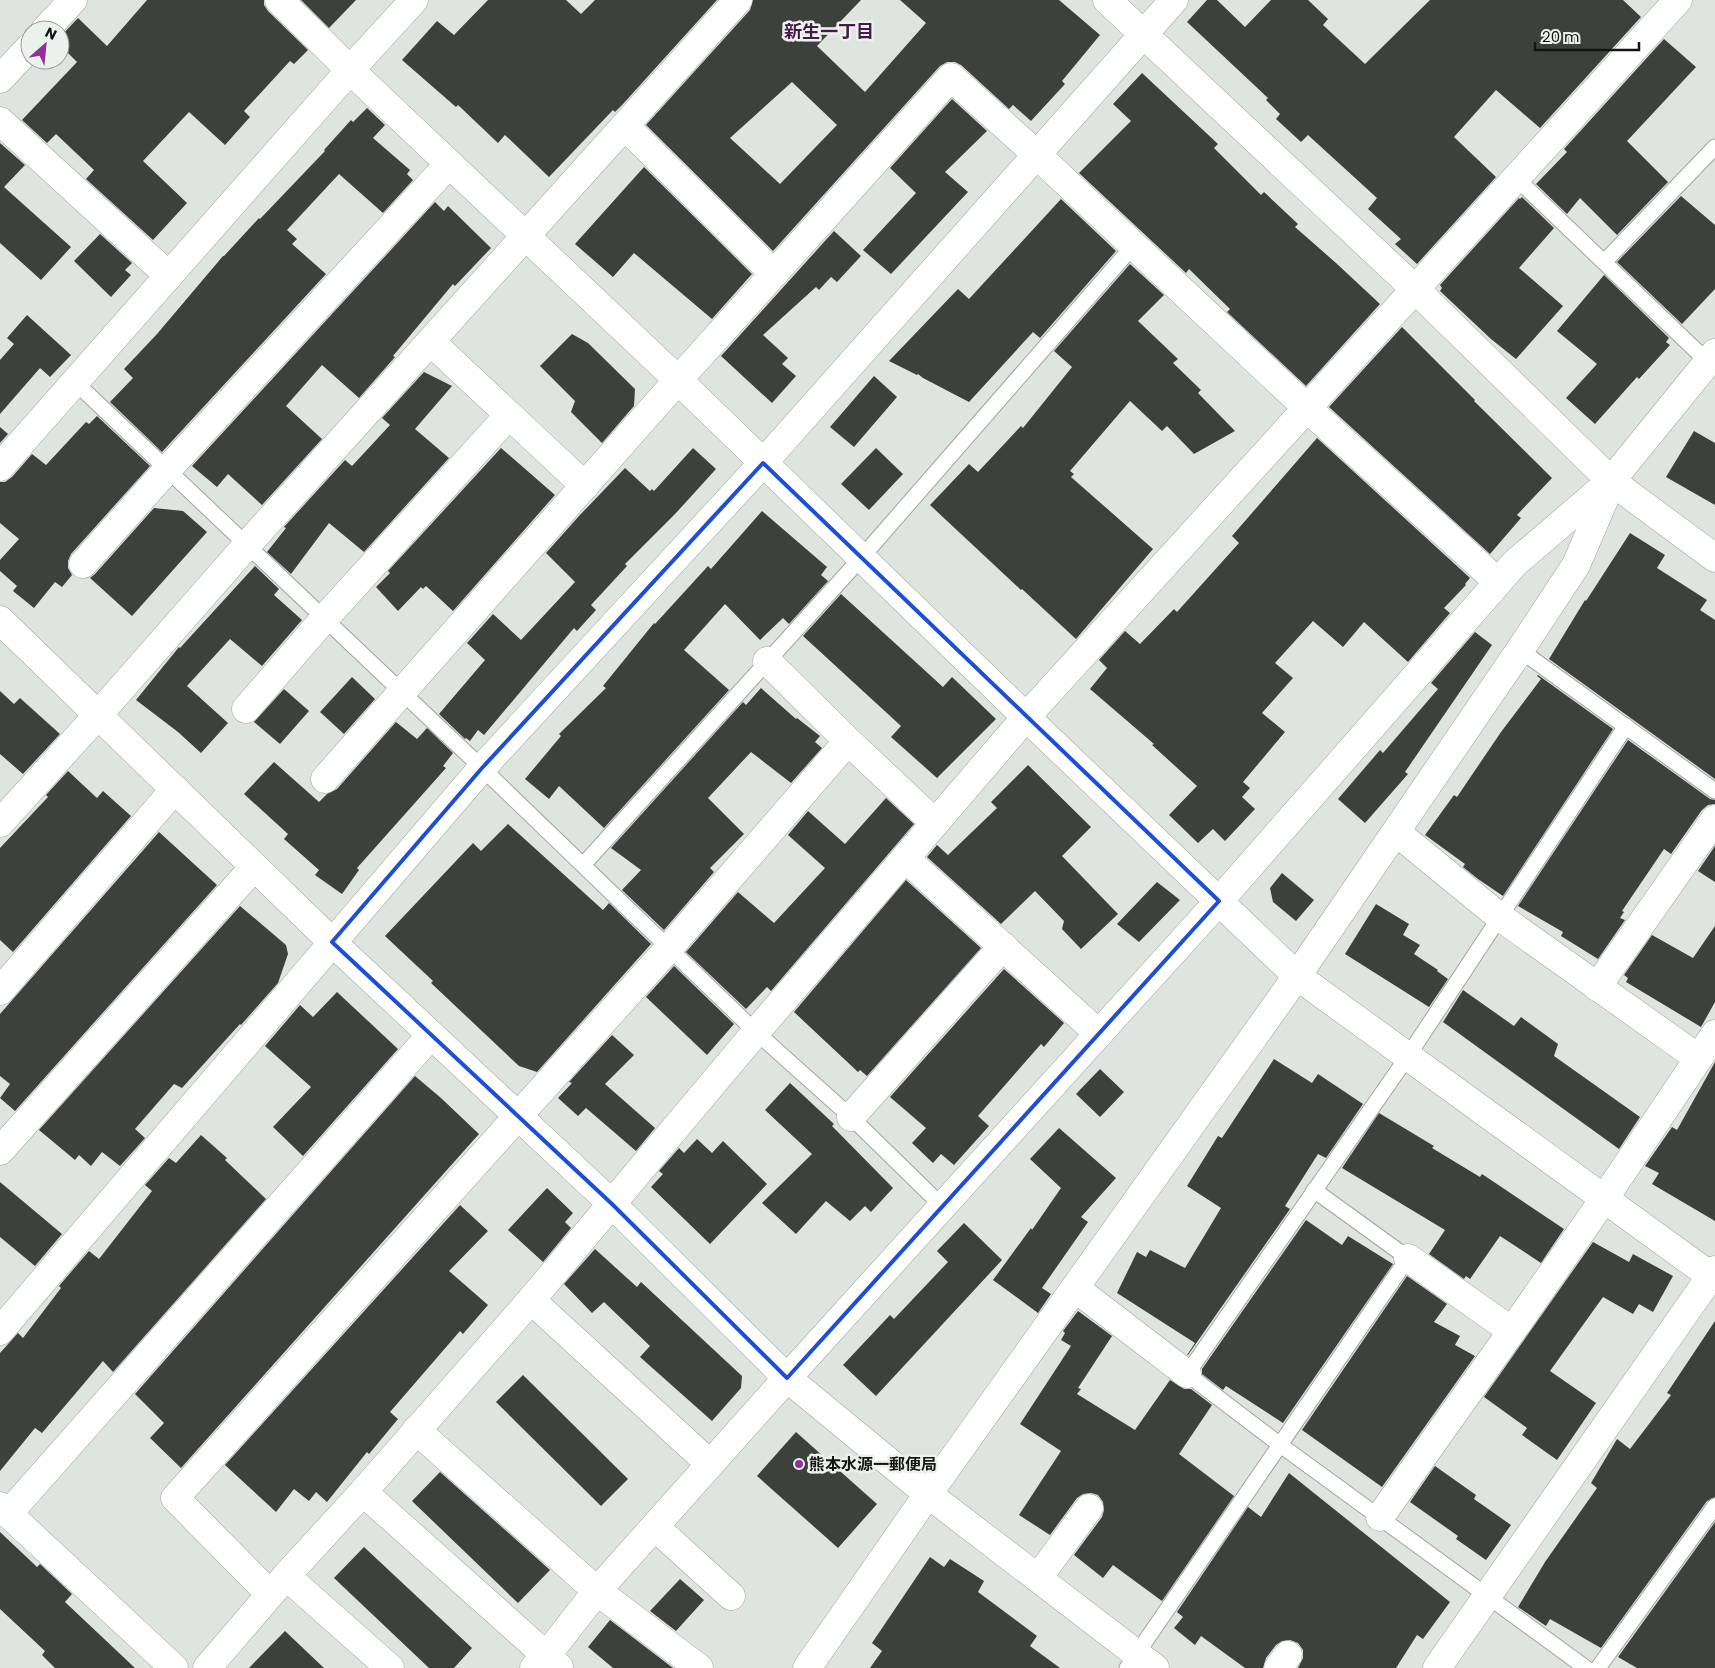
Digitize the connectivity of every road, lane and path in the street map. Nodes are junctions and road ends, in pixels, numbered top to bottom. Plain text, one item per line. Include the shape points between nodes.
1 (73, 0) edge
2 (279, 0) edge
3 (414, 0) edge
4 (738, 0) edge
5 (1107, 0) edge
6 (1174, 0) edge
7 (1678, 0) edge
8 (54, 20) edge
9 (1142, 35) junction
10 (20, 58) edge
11 (350, 70) junction
12 (0, 79) edge
13 (0, 121) edge
14 (625, 126) junction
15 (1715, 147) edge
16 (1036, 154) junction
17 (449, 164) junction
18 (1516, 178) junction
19 (526, 237) junction
20 (1134, 246) junction
21 (1604, 262) junction
22 (774, 274) junction
23 (169, 276) junction
24 (1416, 290) junction
25 (431, 342) junction
26 (1711, 357) edge
27 (678, 380) junction
28 (74, 382) junction
29 (1307, 408) junction
30 (509, 415) junction
31 (763, 463) junction
32 (0, 467) edge
33 (167, 470) junction
34 (1611, 482) junction
35 (585, 486) junction
36 (247, 545) junction
37 (862, 557) junction
38 (1715, 558) edge
39 (83, 564) dead end
40 (1498, 582) junction
41 (324, 619) junction
42 (0, 620) edge
43 (1520, 650) junction
44 (767, 661) junction
45 (402, 692) junction
46 (246, 709) dead end
47 (98, 715) junction
48 (1026, 717) junction
49 (1626, 726) junction
50 (848, 741) junction
51 (482, 768) junction
52 (325, 779) dead end
53 (174, 790) junction
54 (1715, 792) edge
55 (1715, 819) edge
56 (0, 823) edge
57 (935, 823) junction
58 (1396, 832) junction
59 (905, 858) junction
60 (583, 865) junction
61 (254, 868) junction
62 (1220, 901) junction
63 (1500, 917) junction
64 (332, 942) junction
65 (1002, 946) junction
66 (669, 948) junction
67 (1297, 976) junction
68 (1597, 986) junction
69 (0, 991) edge
70 (756, 1032) junction
71 (1099, 1034) junction
72 (1715, 1034) edge
73 (431, 1035) junction
74 (1408, 1056) junction
75 (1698, 1058) junction
76 (518, 1116) junction
77 (851, 1117) junction
78 (0, 1151) edge
79 (1314, 1190) junction
80 (1604, 1199) junction
81 (612, 1204) junction
82 (942, 1207) junction
83 (1408, 1258) junction
84 (1714, 1275) edge
85 (1075, 1288) junction
86 (531, 1300) junction
87 (0, 1331) edge
88 (1512, 1332) junction
89 (1187, 1374) junction
90 (787, 1378) junction
91 (416, 1430) junction
92 (1279, 1444) junction
93 (710, 1464) junction
94 (363, 1492) junction
95 (928, 1494) junction
96 (1715, 1506) edge
97 (1089, 1508) dead end
98 (4, 1510) edge
99 (1380, 1518) junction
100 (654, 1527) junction
101 (1038, 1578) junction
102 (278, 1585) junction
103 (598, 1591) junction
104 (731, 1596) dead end
105 (1488, 1596) junction
106 (1139, 1663) edge
107 (547, 1664) edge
108 (174, 1668) edge
109 (207, 1668) edge
110 (390, 1668) edge
111 (699, 1668) edge
112 (807, 1668) edge
113 (1437, 1668) edge
114 (1586, 1668) edge
115 (1598, 1668) edge

1 - 8 street
2 - 11 street
3 - 11 street
4 - 14 street
5 - 9 street
6 - 9 street
7 - 18 street
9 - 16 street
9 - 24 street
10 - 12 street
11 - 17 street
11 - 23 street
13 - 23 street
14 - 19 street
14 - 22 street
15 - 21 lane
16 - 20 street
16 - 22 street via 951,77
16 - 31 street
17 - 19 street
17 - 33 street
18 - 21 lane
18 - 24 street
19 - 25 street
19 - 27 street
20 - 29 street
20 - 37 lane
21 - 26 lane
22 - 27 street
23 - 28 street
24 - 29 street
24 - 34 street
25 - 30 street
25 - 36 street
26 - 34 street
27 - 31 street
27 - 35 street
28 - 32 street
28 - 33 lane
29 - 40 street
29 - 48 street
30 - 35 street
30 - 41 street
31 - 37 street
31 - 51 street
33 - 36 lane
33 - 39 street
34 - 38 street
34 - 40 street via 1515,563
34 - 43 street via 1576,566
35 - 45 street
36 - 41 lane
36 - 47 street
37 - 44 lane
37 - 48 street
40 - 62 street
41 - 45 lane
41 - 46 street
42 - 47 street
43 - 49 lane
43 - 58 street
44 - 50 street
44 - 60 lane
45 - 51 lane
45 - 52 street
47 - 53 street
47 - 56 street
48 - 57 street
48 - 62 street
49 - 54 lane
49 - 63 lane
50 - 57 street
50 - 66 street
51 - 60 lane
51 - 64 street
53 - 61 street
53 - 69 street
55 - 68 street
57 - 59 street
58 - 63 street
58 - 67 street
59 - 65 street
59 - 70 street
60 - 66 lane
61 - 64 street
61 - 78 street
62 - 67 street
62 - 71 street
63 - 68 street
63 - 74 lane
64 - 73 street
64 - 87 street
65 - 71 street
65 - 77 street
66 - 70 lane
66 - 76 street
67 - 74 street
67 - 85 street
68 - 75 street
70 - 77 lane
70 - 81 street
71 - 82 street
72 - 75 street
73 - 76 street
73 - 98 street
74 - 79 lane
74 - 80 street
75 - 80 street
76 - 81 street
76 - 102 street via 175,1498
77 - 82 lane
79 - 83 lane
79 - 89 lane
80 - 84 street
80 - 88 street
81 - 86 street
81 - 90 street
82 - 90 street
83 - 88 street
83 - 92 lane
84 - 105 street
85 - 89 street
85 - 95 street
86 - 91 street
86 - 93 street
88 - 99 street
89 - 92 lane
90 - 93 street
90 - 95 street
91 - 94 street
91 - 103 street
92 - 99 lane
92 - 106 lane
93 - 100 street
94 - 102 street
94 - 107 street
95 - 101 street
95 - 112 street
96 - 115 lane
97 - 101 street
98 - 108 street
99 - 105 lane
100 - 103 street
100 - 104 street
101 - 106 street
102 - 109 street
102 - 110 street
103 - 107 street
103 - 111 street
105 - 113 street
105 - 114 lane

